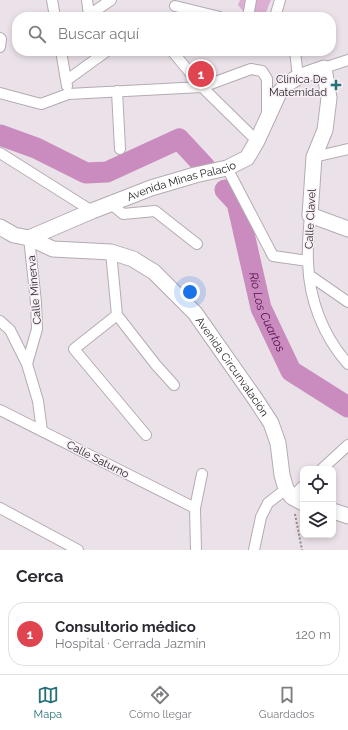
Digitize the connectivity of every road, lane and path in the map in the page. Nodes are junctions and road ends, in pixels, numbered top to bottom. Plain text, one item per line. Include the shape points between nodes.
1 (52, 0) edge
2 (87, 0) edge
3 (110, 0) edge
4 (251, 0) edge
5 (280, 0) edge
6 (175, 6) dead end
7 (54, 12) edge
8 (89, 12) edge
9 (94, 12) edge
10 (200, 12) edge
11 (249, 12) edge
12 (276, 12) edge
13 (0, 38) edge
14 (0, 47) edge
15 (62, 56) edge
16 (100, 56) edge
17 (176, 56) edge
18 (296, 56) edge
19 (348, 60) edge
20 (324, 68) junction
21 (298, 77) junction
22 (67, 80) junction
23 (202, 87) junction
24 (117, 92) junction
25 (0, 93) edge
26 (68, 94) junction
27 (267, 118) junction
28 (256, 141) junction
29 (120, 149) dead end
30 (348, 150) edge
31 (0, 153) edge
32 (314, 157) junction
33 (0, 158) edge
34 (227, 168) junction
35 (24, 169) junction
36 (111, 204) junction
37 (92, 211) junction
38 (310, 215) junction
39 (0, 227) edge
40 (348, 229) edge
41 (29, 238) junction
42 (197, 244) dead end
43 (111, 252) junction
44 (308, 261) junction
45 (309, 275) junction
46 (348, 302) edge
47 (116, 315) junction
48 (0, 321) edge
49 (27, 364) junction
50 (348, 364) edge
51 (174, 385) dead end
52 (0, 410) edge
53 (42, 431) junction
54 (146, 435) dead end
55 (348, 445) edge
56 (325, 466) edge
57 (202, 474) dead end
58 (293, 496) edge
59 (0, 508) edge
60 (195, 508) junction
61 (336, 512) edge
62 (348, 516) edge
63 (78, 550) edge
64 (196, 550) edge
65 (254, 550) edge
66 (302, 550) edge

1 - 7 street
2 - 8 street
3 - 9 street
4 - 11 street
5 - 12 street
6 - 10 street
13 - 14 street
15 - 22 street
16 - 22 street
17 - 23 street
18 - 21 street
19 - 20 street
20 - 21 street, Avenida Minas Palacio
20 - 32 street, Calle Clavel via 329,98 325,130
21 - 27 street, Avenida Minas Palacio via 286,84 279,93
22 - 26 street
23 - 24 street
23 - 27 street via 251,69 262,71 267,79
23 - 28 street
24 - 26 street
24 - 29 street
25 - 26 street via 41,104
27 - 28 street, Avenida Minas Palacio
28 - 34 street, Avenida Minas Palacio via 247,158
30 - 32 street
31 - 35 street
32 - 38 street, Calle Clavel
33 - 35 street
34 - 36 street, Avenida Minas Palacio via 151,188
34 - 44 street via 273,256
35 - 37 street
36 - 37 street, Avenida Minas Palacio
36 - 42 street via 123,214 155,211
37 - 41 street, Avenida Minas Palacio
38 - 40 street
38 - 44 street, Calle Clavel
39 - 41 street via 14,235
41 - 43 street, Avenida Circunvalación via 53,249
41 - 49 street, Calle Minerva via 37,329
43 - 47 street
43 - 58 street, Avenida Circunvalación via 133,259 154,272 195,313 271,423
44 - 45 street, Calle Clavel
45 - 46 street
45 - 50 street, Calle Clavel via 316,310 325,331 337,352
47 - 51 street
47 - 54 street via 74,349
48 - 49 street via 10,330
49 - 53 street via 38,401
52 - 53 street, Calle Saturno
53 - 60 street, Calle Saturno
55 - 56 street
57 - 60 street
58 - 65 street via 268,502 261,517
58 - 66 path
59 - 63 street
60 - 64 street
61 - 62 street

